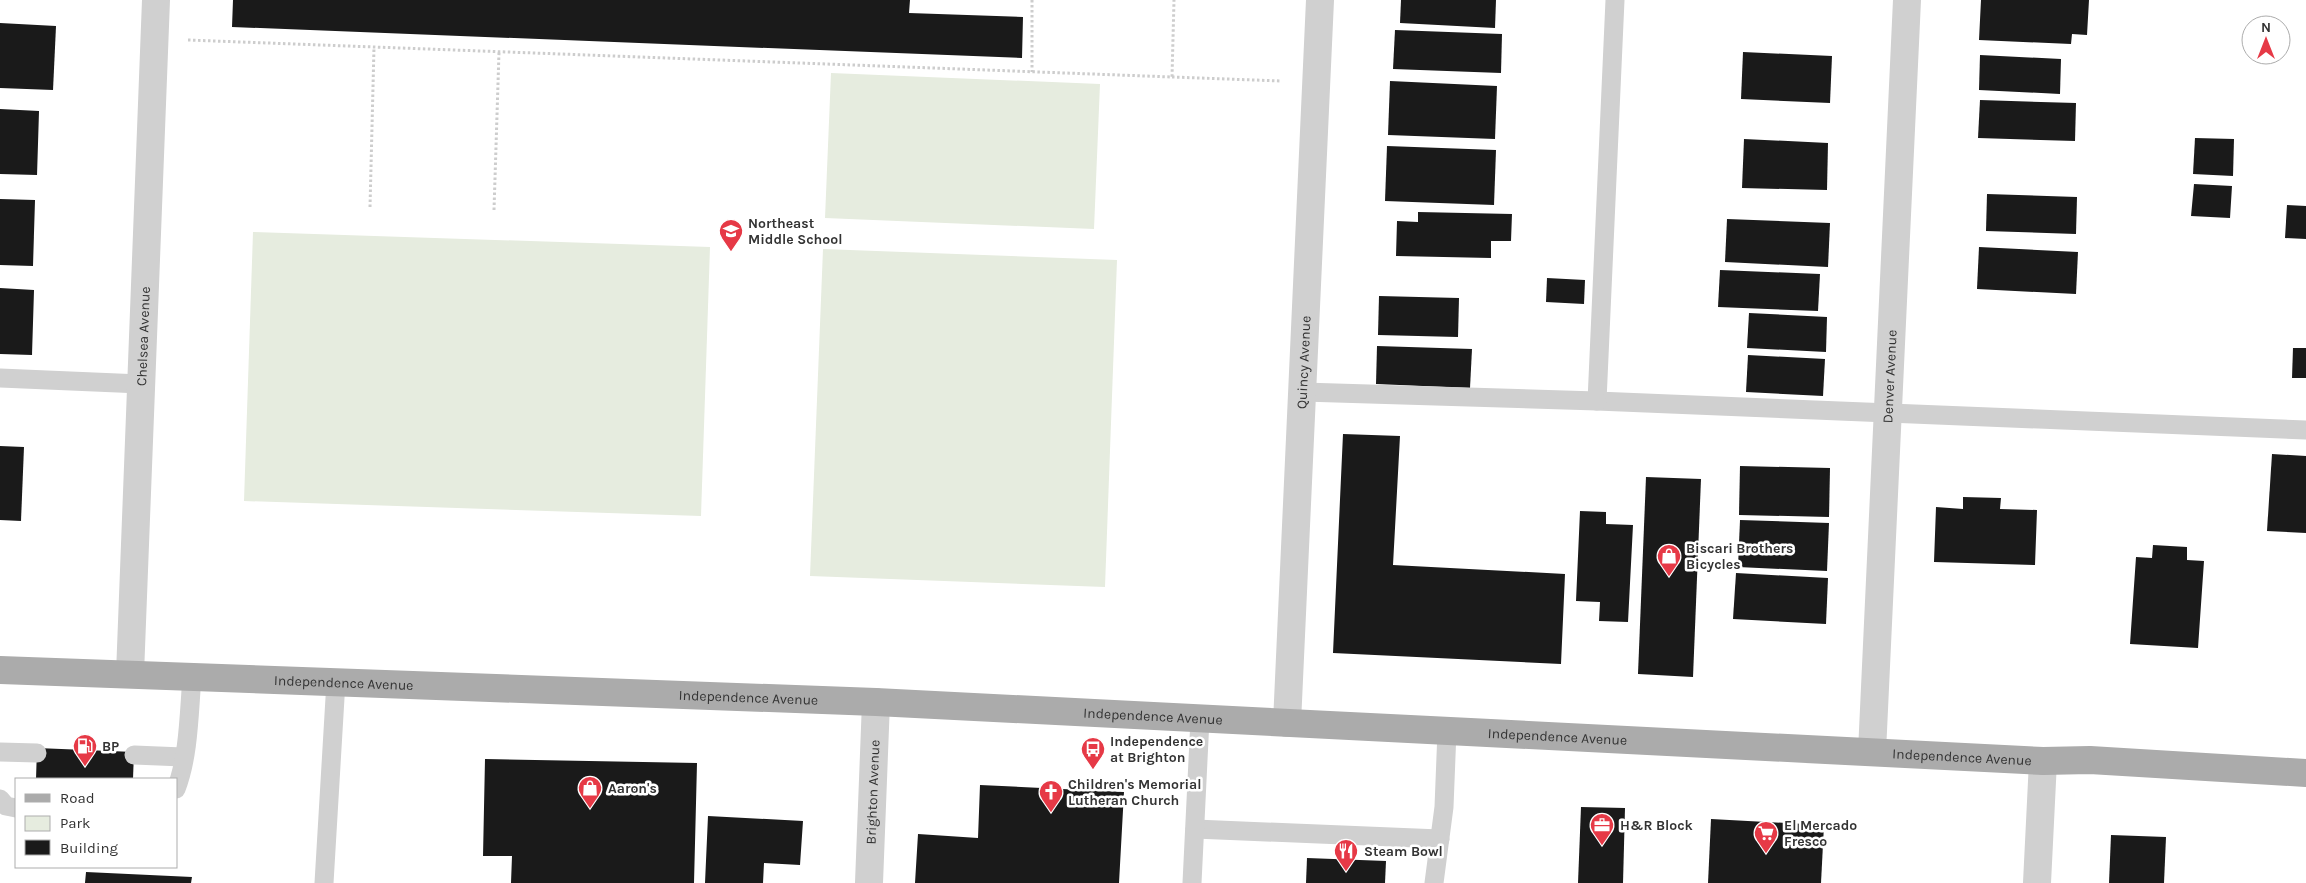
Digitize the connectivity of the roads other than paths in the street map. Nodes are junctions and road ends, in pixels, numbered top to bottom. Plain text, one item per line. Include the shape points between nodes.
1 (156, 0) edge
2 (1320, 0) edge
3 (1615, 0) edge
4 (1907, 0) edge
5 (0, 378) edge
6 (141, 384) junction
7 (1303, 392) junction
8 (1597, 401) junction
9 (1889, 413) junction
10 (2306, 430) edge
11 (0, 670) edge
12 (130, 674) junction
13 (192, 677) junction
14 (336, 681) junction
15 (876, 702) junction
16 (1200, 719) junction
17 (1288, 723) junction
18 (1447, 731) junction
19 (0, 752) edge
20 (1872, 752) junction
21 (36, 753) dead end
22 (134, 755) dead end
23 (183, 757) junction
24 (2043, 761) junction
25 (2306, 773) edge
26 (178, 780) edge
27 (0, 799) edge
28 (15, 808) edge
29 (1195, 829) junction
30 (1440, 840) junction
31 (324, 883) edge
32 (869, 883) edge
33 (1192, 883) edge
34 (1434, 883) edge
35 (2037, 883) edge

1 - 6 street, Chelsea Avenue
2 - 7 street, Quincy Avenue
3 - 8 lane
4 - 9 street, Denver Avenue
5 - 6 lane
6 - 12 street, Chelsea Avenue
7 - 8 lane
7 - 17 street, Quincy Avenue
8 - 9 lane
9 - 10 lane
9 - 20 street, Denver Avenue
11 - 12 main road, Independence Avenue
12 - 13 main road, Independence Avenue
13 - 14 main road, Independence Avenue
13 - 23 lane
14 - 15 main road, Independence Avenue
14 - 31 lane
15 - 16 main road, Independence Avenue
15 - 32 street, Brighton Avenue
16 - 17 main road, Independence Avenue
16 - 29 lane
17 - 18 main road, Independence Avenue
18 - 20 main road, Independence Avenue
18 - 30 lane
19 - 21 lane
20 - 24 main road, Independence Avenue
22 - 23 lane
23 - 26 lane
24 - 25 main road, Independence Avenue via 2090,760
24 - 35 street
27 - 28 lane via 6,806
29 - 30 lane
29 - 33 lane
30 - 34 lane

